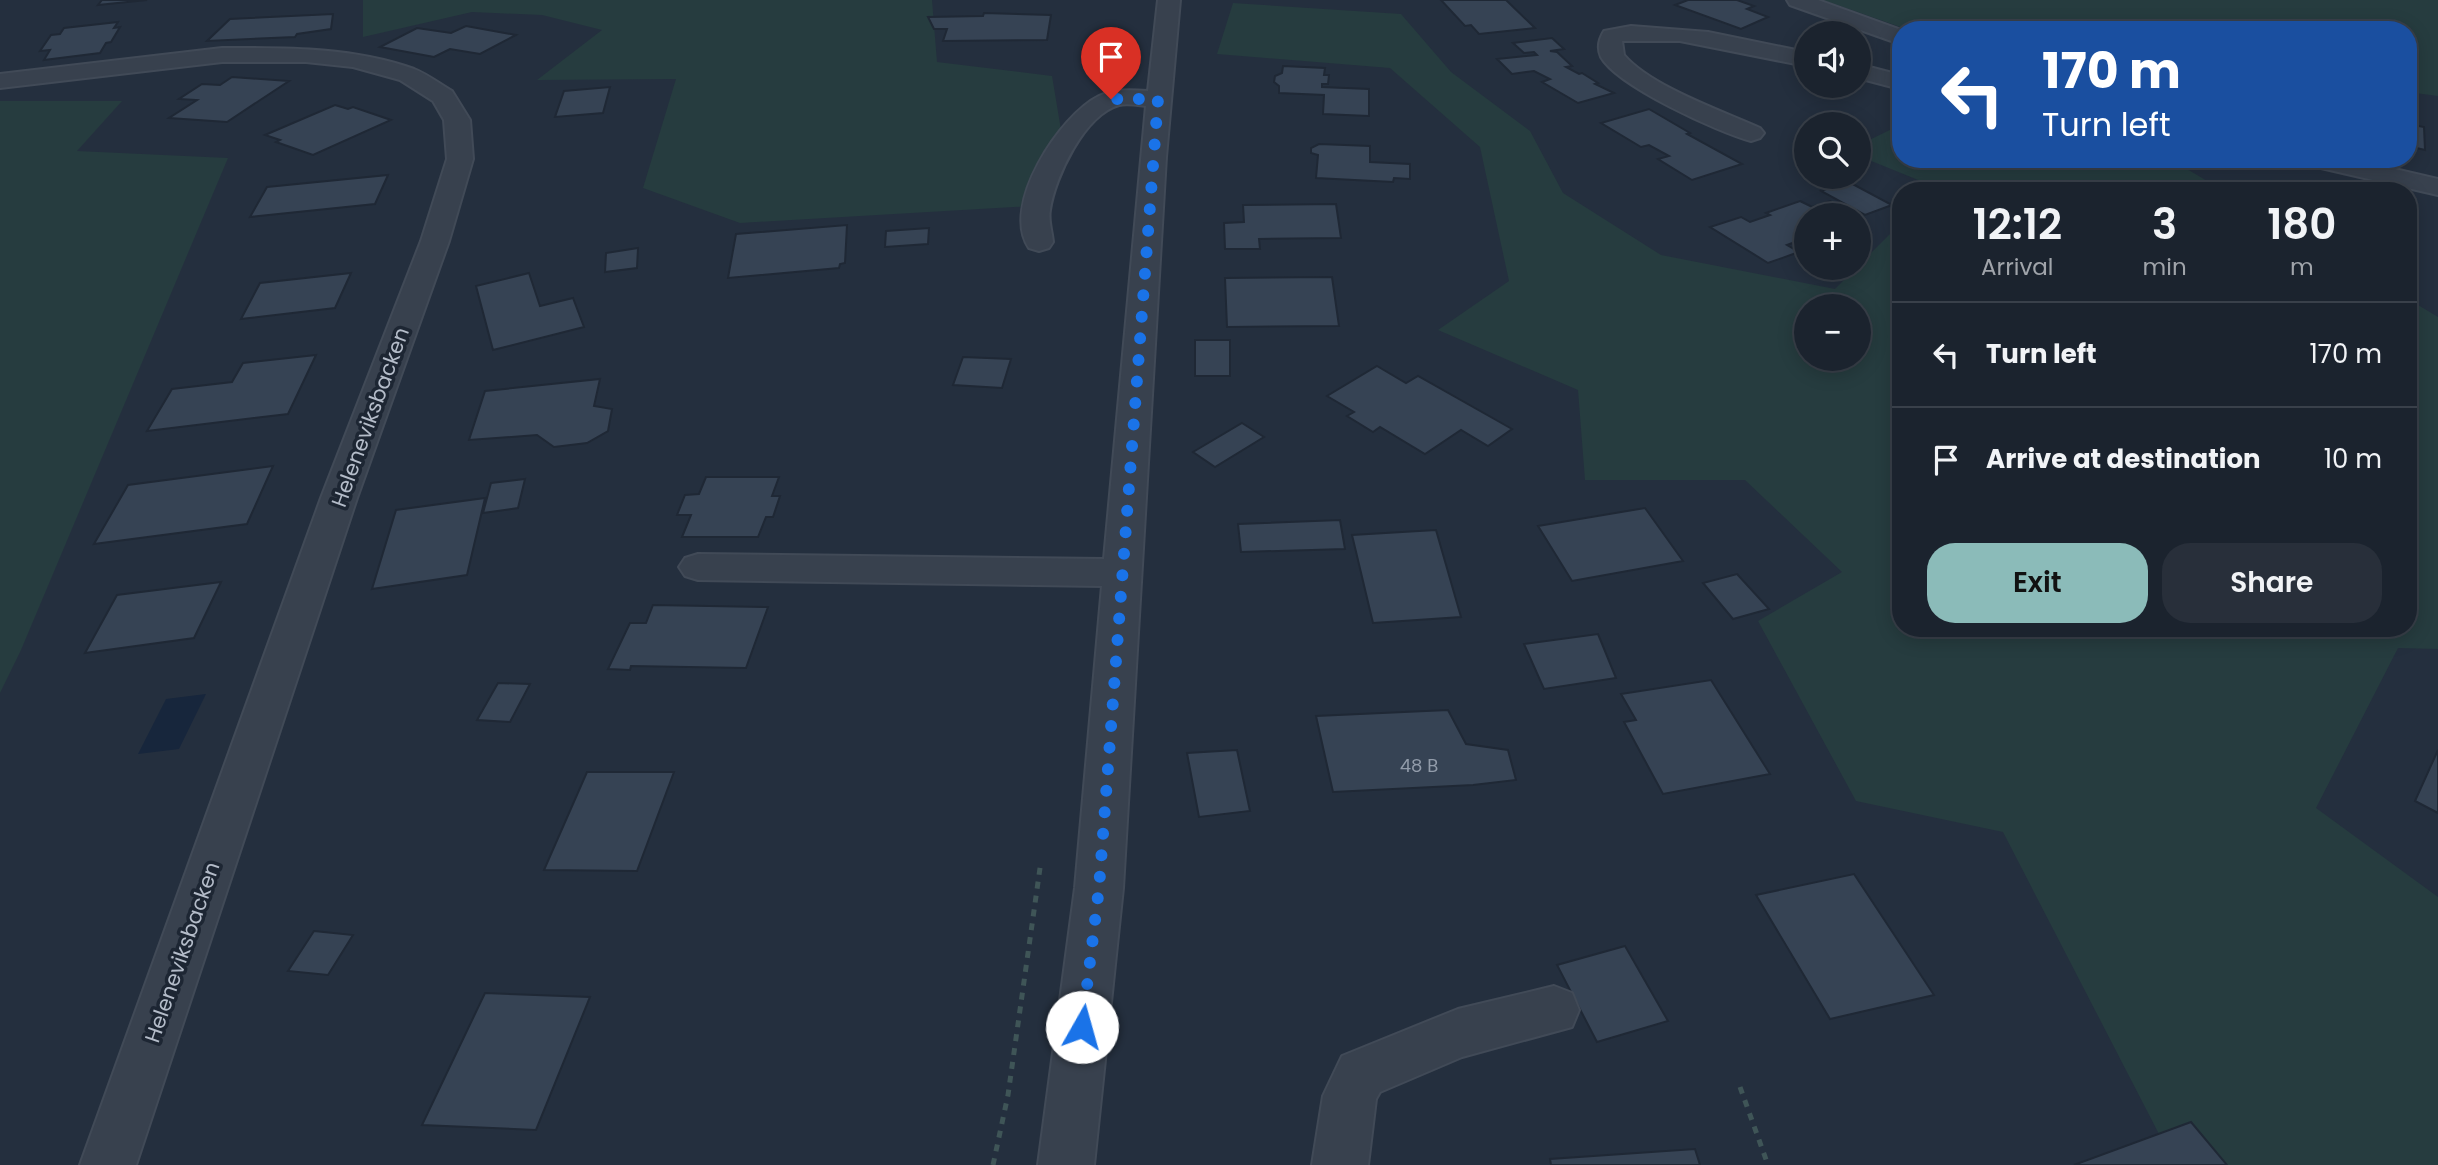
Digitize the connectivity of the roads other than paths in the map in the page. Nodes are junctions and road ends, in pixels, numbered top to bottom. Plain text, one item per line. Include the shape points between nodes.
1 (1169, 0) edge
2 (1798, 0) edge
3 (1892, 34) edge
4 (1794, 57) edge
5 (1871, 74) edge
6 (1892, 80) edge
7 (0, 81) edge
8 (1158, 99) junction
9 (1751, 133) dead end
10 (2356, 168) edge
11 (2416, 182) edge
12 (2417, 182) edge
13 (2438, 187) edge
14 (1039, 242) dead end
15 (698, 566) dead end
16 (1123, 573) junction
17 (1554, 1010) dead end
18 (108, 1165) edge
19 (1066, 1165) edge
20 (1340, 1165) edge

1 - 8 street
2 - 3 street
4 - 9 street via 1653,32 1612,36 1613,60 1644,83
5 - 6 street
7 - 18 street, Heleneviksbacken via 222,55 306,55 355,60 408,75 443,96 457,120 460,159 435,241 339,498
8 - 14 street via 1111,99 1092,111 1070,136 1046,173 1035,212
8 - 16 street
10 - 11 street
12 - 13 street
15 - 16 street
16 - 19 street via 1099,888
17 - 20 street via 1458,1034 1361,1074 1350,1096

